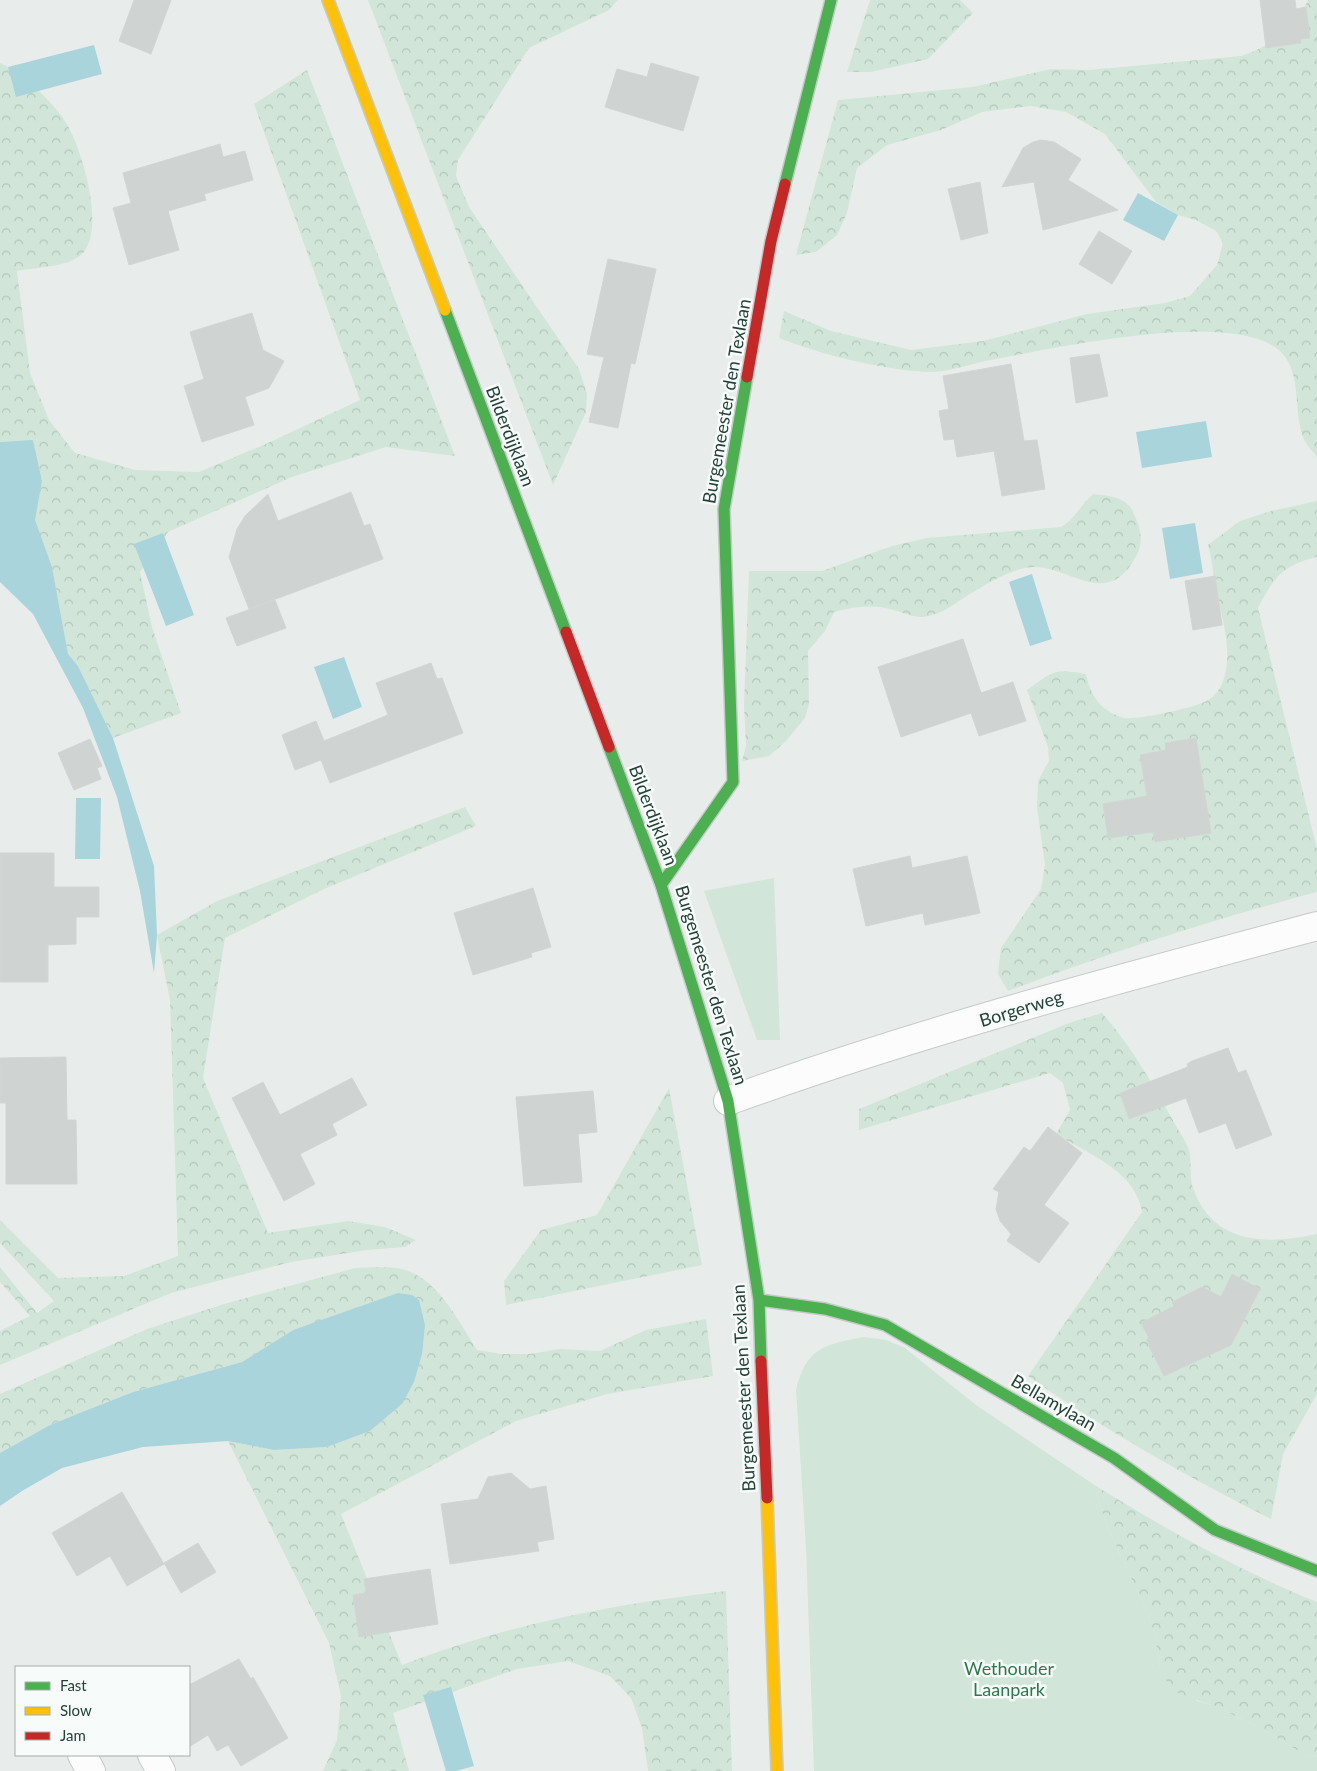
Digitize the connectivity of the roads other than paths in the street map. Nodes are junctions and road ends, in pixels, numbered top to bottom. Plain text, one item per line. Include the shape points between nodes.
1 (328, 0) edge
2 (831, 0) edge
3 (661, 885) junction
4 (1317, 926) edge
5 (728, 1101) junction
6 (759, 1300) junction
7 (1317, 1571) edge
8 (83, 1756) edge
9 (153, 1756) edge
10 (91, 1771) edge
11 (161, 1771) edge
12 (777, 1771) edge

1 - 3 street, Bilderdijklaan
2 - 3 street, Burgemeester den Texlaan via 771,241 724,509 733,782
3 - 5 street, Burgemeester den Texlaan
4 - 5 street, Borgerweg via 1081,989 785,1080
5 - 6 street, Burgemeester den Texlaan
6 - 7 street, Bellamylaan via 825,1309 885,1325 1114,1458 1215,1530
6 - 12 street, Burgemeester den Texlaan
8 - 10 street
9 - 11 street

